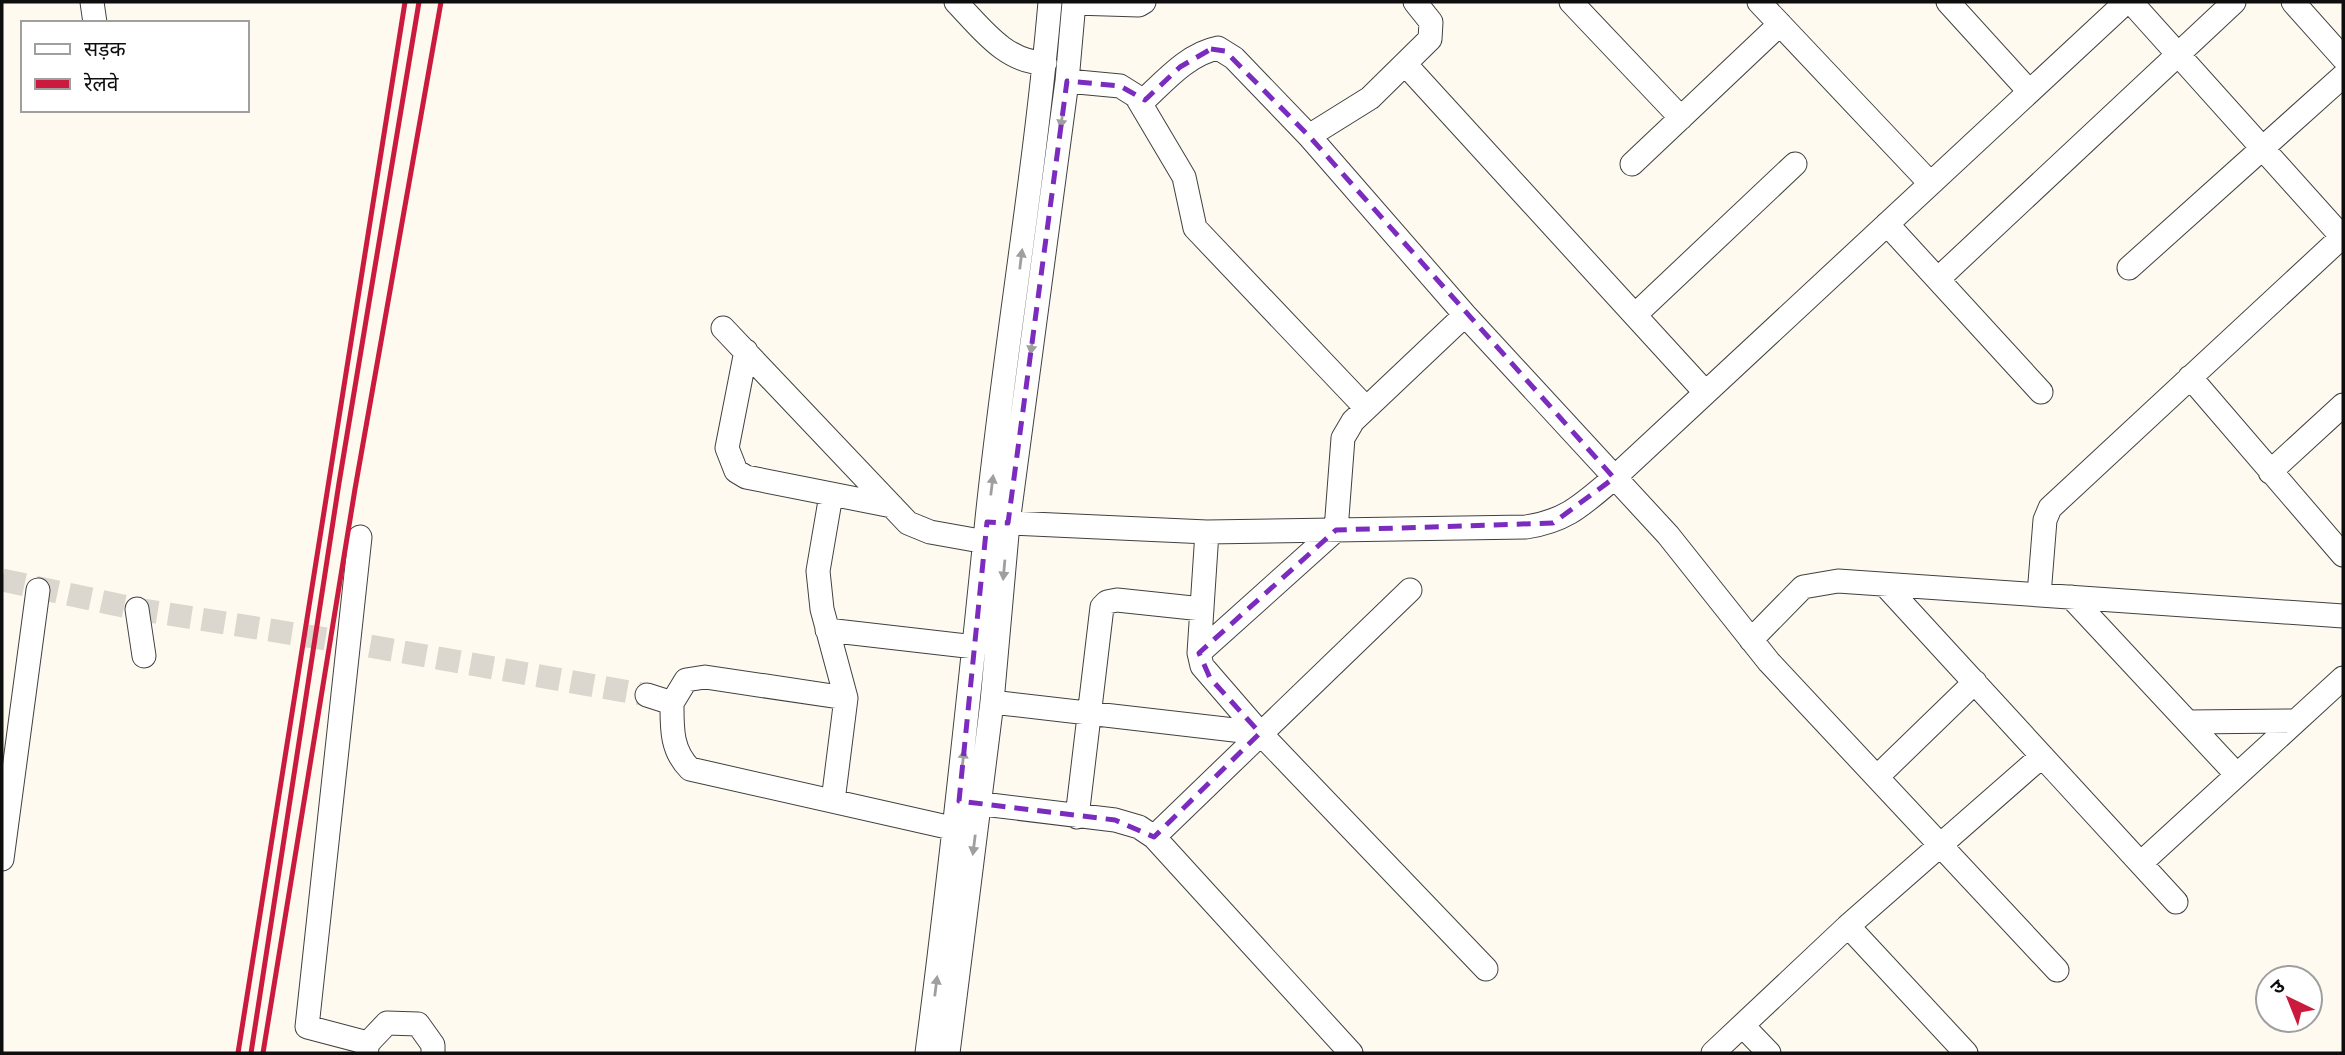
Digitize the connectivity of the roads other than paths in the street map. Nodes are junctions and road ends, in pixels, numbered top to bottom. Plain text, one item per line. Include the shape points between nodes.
1 (92, 2) edge
2 (956, 2) edge
3 (1050, 2) edge
4 (1144, 2) edge
5 (1415, 2) edge
6 (1571, 2) edge
7 (1759, 2) edge
8 (1948, 2) edge
9 (2126, 2) edge
10 (2132, 2) edge
11 (2234, 2) edge
12 (2293, 2) edge
13 (1074, 3) edge
14 (95, 21) edge
15 (1780, 24) junction
16 (2179, 52) junction
17 (2343, 58) edge
18 (1045, 63) junction
19 (1406, 65) junction
20 (2343, 76) edge
21 (1067, 81) junction
22 (2029, 91) junction
23 (1141, 103) junction
24 (1681, 118) junction
25 (1309, 136) junction
26 (2264, 148) junction
27 (1632, 164) dead end
28 (1795, 164) dead end
29 (1930, 183) junction
30 (1887, 224) junction
31 (2343, 237) edge
32 (2129, 268) dead end
33 (1938, 279) junction
34 (1465, 315) junction
35 (1635, 315) junction
36 (723, 328) dead end
37 (746, 352) junction
38 (2190, 377) junction
39 (1705, 392) junction
40 (2041, 392) dead end
41 (2343, 405) edge
42 (1365, 407) junction
43 (2270, 472) junction
44 (1614, 478) junction
45 (831, 495) junction
46 (892, 506) junction
47 (994, 529) junction
48 (1336, 530) junction
49 (1207, 532) junction
50 (360, 537) dead end
51 (2343, 555) edge
52 (1885, 584) junction
53 (38, 590) dead end
54 (1410, 590) dead end
55 (2039, 595) junction
56 (2071, 597) junction
57 (137, 609) dead end
58 (1202, 609) junction
59 (2343, 615) edge
60 (827, 630) junction
61 (1751, 640) junction
62 (975, 647) junction
63 (1199, 653) junction
64 (144, 656) dead end
65 (2343, 678) edge
66 (1975, 682) junction
67 (647, 695) tunnel mouth
68 (846, 698) junction
69 (992, 702) junction
70 (672, 703) junction
71 (1087, 714) junction
72 (2296, 721) junction
73 (2188, 722) junction
74 (1260, 733) junction
75 (2042, 756) junction
76 (2237, 775) junction
77 (1877, 777) junction
78 (833, 801) junction
79 (969, 803) junction
80 (1077, 817) junction
81 (956, 829) junction
82 (1154, 837) junction
83 (1940, 844) junction
84 (2, 859) edge
85 (2141, 863) junction
86 (2176, 902) dead end
87 (1848, 926) junction
88 (1486, 969) dead end
89 (2057, 970) dead end
90 (1744, 1026) junction
91 (367, 1048) edge
92 (433, 1053) edge
93 (927, 1053) edge
94 (948, 1053) edge
95 (1351, 1053) edge
96 (1713, 1053) edge
97 (1769, 1053) edge
98 (1966, 1053) edge

1 - 14 street
2 - 18 street via 1015,57
3 - 18 street
4 - 13 street
5 - 19 street via 1432,22 1432,31
6 - 24 street
7 - 15 street
8 - 22 street
9 - 22 street
10 - 16 street
11 - 16 street
12 - 17 street
13 - 21 street
15 - 24 street
15 - 29 street
16 - 26 street
16 - 33 street
47 -> 18 street
19 - 25 street via 1370,98
19 - 35 street
20 - 26 street
21 - 23 street via 1120,86
21 -> 47 street
22 - 29 street
23 - 25 street via 1180,67 1218,48 1234,58
23 - 42 street via 1184,177 1195,228
24 - 27 street
25 - 34 street
26 - 31 street
26 - 32 street
28 - 35 street
29 - 30 street
30 - 33 street
30 - 39 street
31 - 38 street
33 - 40 street
34 - 42 street
34 - 44 street
35 - 39 street
36 - 37 street
37 - 45 street via 730,428 729,462 746,477
37 - 46 street
38 - 43 street
38 - 55 street via 2050,508
39 - 44 street
41 - 43 street
42 - 48 street via 1343,438
43 - 51 street
44 - 48 street via 1553,523
44 - 61 street via 1668,535
45 - 46 street
45 - 60 street via 818,570
46 - 47 street via 908,523 930,532
47 - 49 street
47 - 62 street
47 -> 69 street
48 - 49 street
48 - 63 street
49 - 58 street
50 - 91 street via 307,1027
52 - 55 street
52 - 61 street via 1838,581 1803,587
52 - 66 street
53 - 84 street
54 - 74 street
55 - 56 street
56 - 59 street
56 - 73 street
57 - 64 street
58 - 63 street
58 - 71 street via 1107,602 1100,615
60 - 62 street
60 - 68 street
61 - 77 street
79 -> 62 street
63 - 74 street via 1210,678
65 - 72 street
66 - 75 street
66 - 77 street
67 - 70 street
68 - 70 street via 705,677 686,680
68 - 78 street
69 - 71 street
69 - 79 street
70 - 78 street via 673,737 681,760 690,769
71 - 74 street
71 - 80 street
72 - 73 street
72 - 76 street
73 - 76 street
74 - 82 street
74 - 88 street
75 - 83 street
75 - 85 street
76 - 85 street
77 - 83 street
78 - 81 street
79 - 80 street
79 - 81 street
79 -> 94 street
80 - 82 street via 1115,820
93 -> 81 street
82 - 95 street
83 - 87 street
83 - 89 street
85 - 86 street
87 - 90 street
87 - 98 street
90 - 96 street
90 - 97 street
91 - 92 street via 387,1023 418,1024 433,1045

